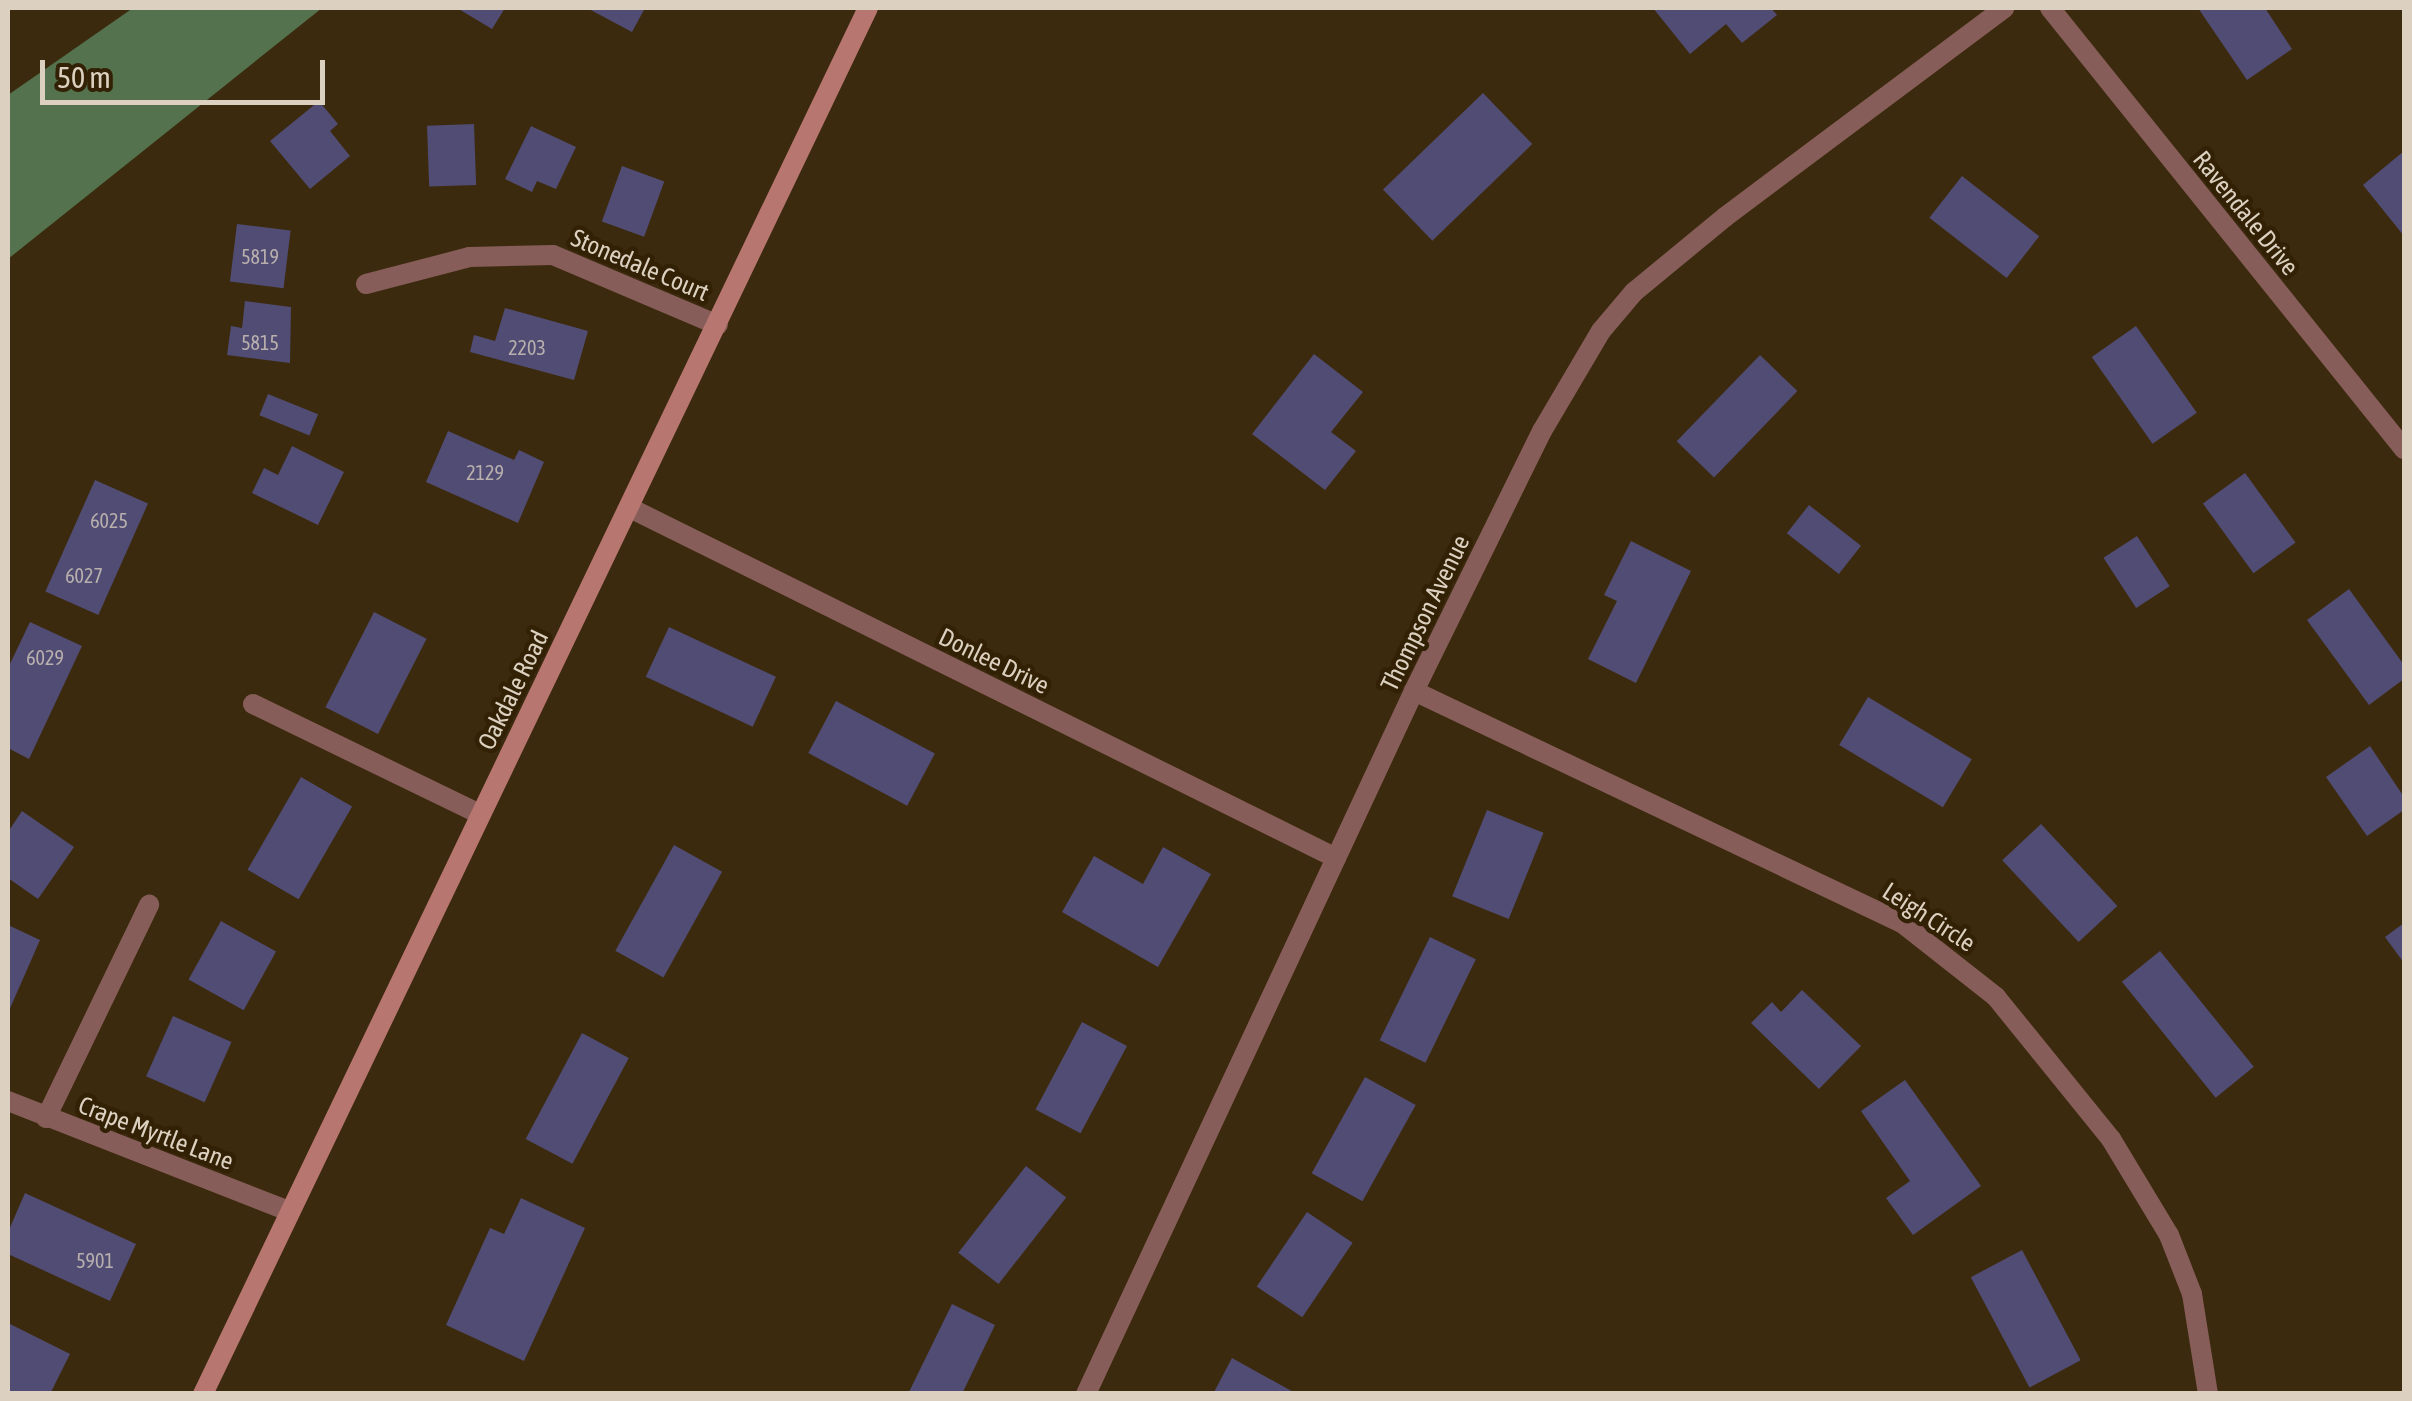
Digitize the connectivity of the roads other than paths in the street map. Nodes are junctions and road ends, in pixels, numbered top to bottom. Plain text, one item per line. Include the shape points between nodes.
1 (868, 8) edge
2 (2004, 8) edge
3 (2050, 8) edge
4 (366, 284) dead end
5 (718, 325) junction
6 (2404, 449) edge
7 (630, 508) junction
8 (1414, 692) junction
9 (253, 704) dead end
10 (480, 814) junction
11 (1336, 858) junction
12 (148, 905) dead end
13 (8, 1101) edge
14 (46, 1118) junction
15 (286, 1210) junction
16 (202, 1394) edge
17 (1086, 1394) edge
18 (2208, 1394) edge

1 - 5 main road, Oakdale Road
2 - 8 street, Thompson Avenue via 1634,292 1601,330 1542,431
3 - 6 street, Ravendale Drive
4 - 5 street, Stonedale Court via 470,256 553,255
5 - 7 main road, Oakdale Road
7 - 10 main road, Oakdale Road
7 - 11 street, Donlee Drive
8 - 11 street, Thompson Avenue
8 - 18 street, Leigh Circle via 1902,923 1996,997 2111,1139 2168,1235 2192,1294
9 - 10 street
10 - 15 main road, Oakdale Road
11 - 17 street, Thompson Avenue
12 - 14 street
13 - 14 street, Crape Myrtle Lane
14 - 15 street, Crape Myrtle Lane
15 - 16 main road, Oakdale Road

